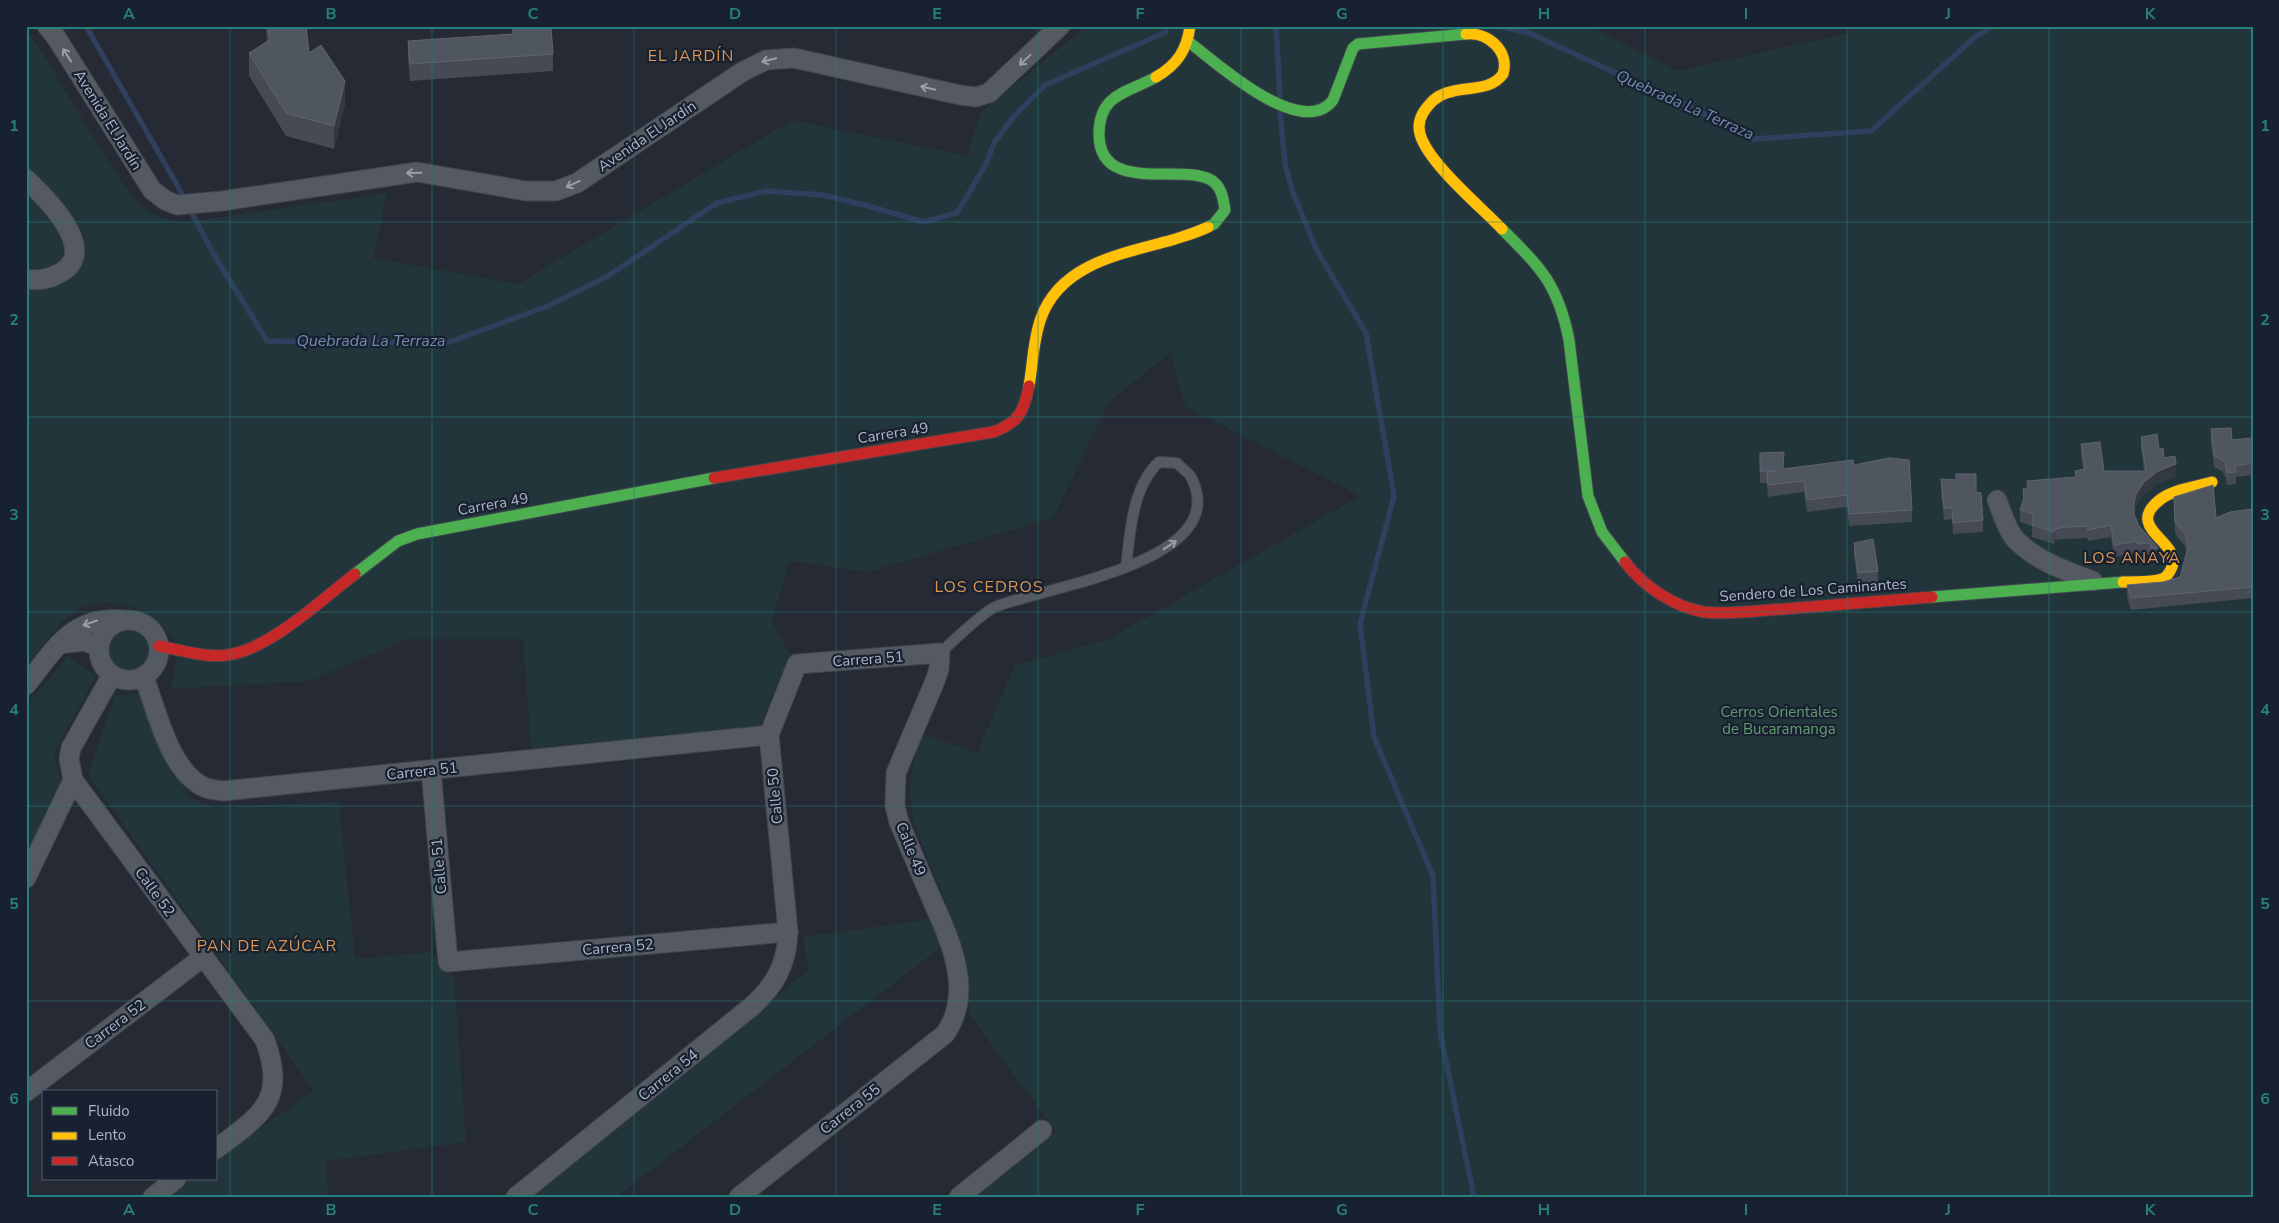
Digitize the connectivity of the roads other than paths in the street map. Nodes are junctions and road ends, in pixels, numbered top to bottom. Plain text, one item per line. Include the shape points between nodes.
1 (47, 26) edge
2 (1060, 26) edge
3 (1190, 26) edge
4 (1188, 42) junction
5 (26, 178) edge
6 (26, 278) edge
7 (2212, 482) dead end
8 (1997, 500) dead end
9 (1126, 567) junction
10 (2099, 583) junction
11 (127, 620) junction
12 (59, 644) junction
13 (158, 646) junction
14 (99, 647) junction
15 (940, 654) junction
16 (797, 664) joint
17 (112, 675) junction
18 (144, 677) junction
19 (26, 685) edge
20 (769, 736) junction
21 (431, 770) junction
22 (73, 780) junction
23 (26, 878) edge
24 (788, 932) junction
25 (203, 957) junction
26 (448, 962) joint
27 (956, 1017) joint
28 (26, 1092) edge
29 (1042, 1130) dead end
30 (218, 1148) edge
31 (175, 1180) edge
32 (153, 1197) edge
33 (516, 1197) edge
34 (739, 1197) edge
35 (959, 1197) edge

2 -> 1 street, Avenida El Jardín via 989,93 976,97 794,58 766,60 742,72 577,183 556,192 526,191 417,172 177,205 152,190
3 - 4 street, Carrera 49
4 - 10 street, Sendero de Los Caminantes via 1269,101 1306,112 1326,107 1334,99 1353,48 1358,44 1477,33 1490,38 1504,63 1501,78 1438,96 1422,112 1420,136 1439,165 1539,266 1554,288 1569,340 1583,465 1594,516 1631,570 1680,606 1705,612 1753,611
4 - 13 street, Carrera 49 via 1178,62 1164,74 1110,100 1100,119 1100,147 1113,165 1132,171 1154,175 1199,175 1220,188 1225,210 1214,224 1201,231 1086,266 1056,289 1048,299 1039,323 1025,406 1008,427 745,472 417,534 398,541 279,632 254,647 227,655
5 - 6 street via 56,210 74,240 73,258 66,270 51,278
7 - 10 street via 2170,494 2151,508 2150,530 2172,552 2174,560 2167,576 2155,580
8 - 10 street via 2015,539 2048,563
9 -> 9 lane via 1173,544 1195,519 1198,504 1192,479 1177,463 1159,462 1149,472 1136,506
9 - 15 lane via 993,607
11 -> 12 street via 90,622 76,628
11 - 13 street via 147,626 154,633
11 - 14 street via 108,628
12 - 14 street via 85,641
12 - 19 street
13 - 18 street via 156,663
14 - 17 street via 102,663
15 - 16 street, Carrera 51
15 - 27 street, Calle 49 via 935,681 896,773 895,806 955,959 959,984
16 - 20 street, Calle 50
17 - 18 street via 126,680
17 - 22 street, Calle 52 via 71,748 69,759
18 - 21 street, Carrera 51 via 174,756 186,774 209,789 223,791
20 - 21 street, Carrera 51
20 - 24 street, Calle 50
21 - 26 street, Calle 51
22 - 23 street
22 - 25 street, Calle 52
24 - 26 street, Carrera 52
24 - 33 street, Carrera 54 via 782,968 763,996
25 - 28 street, Carrera 52
25 - 30 street, Calle 52 via 265,1040 273,1072 273,1090 265,1108
27 - 34 street, Carrera 55 via 945,1034
29 - 35 street
31 - 32 street

